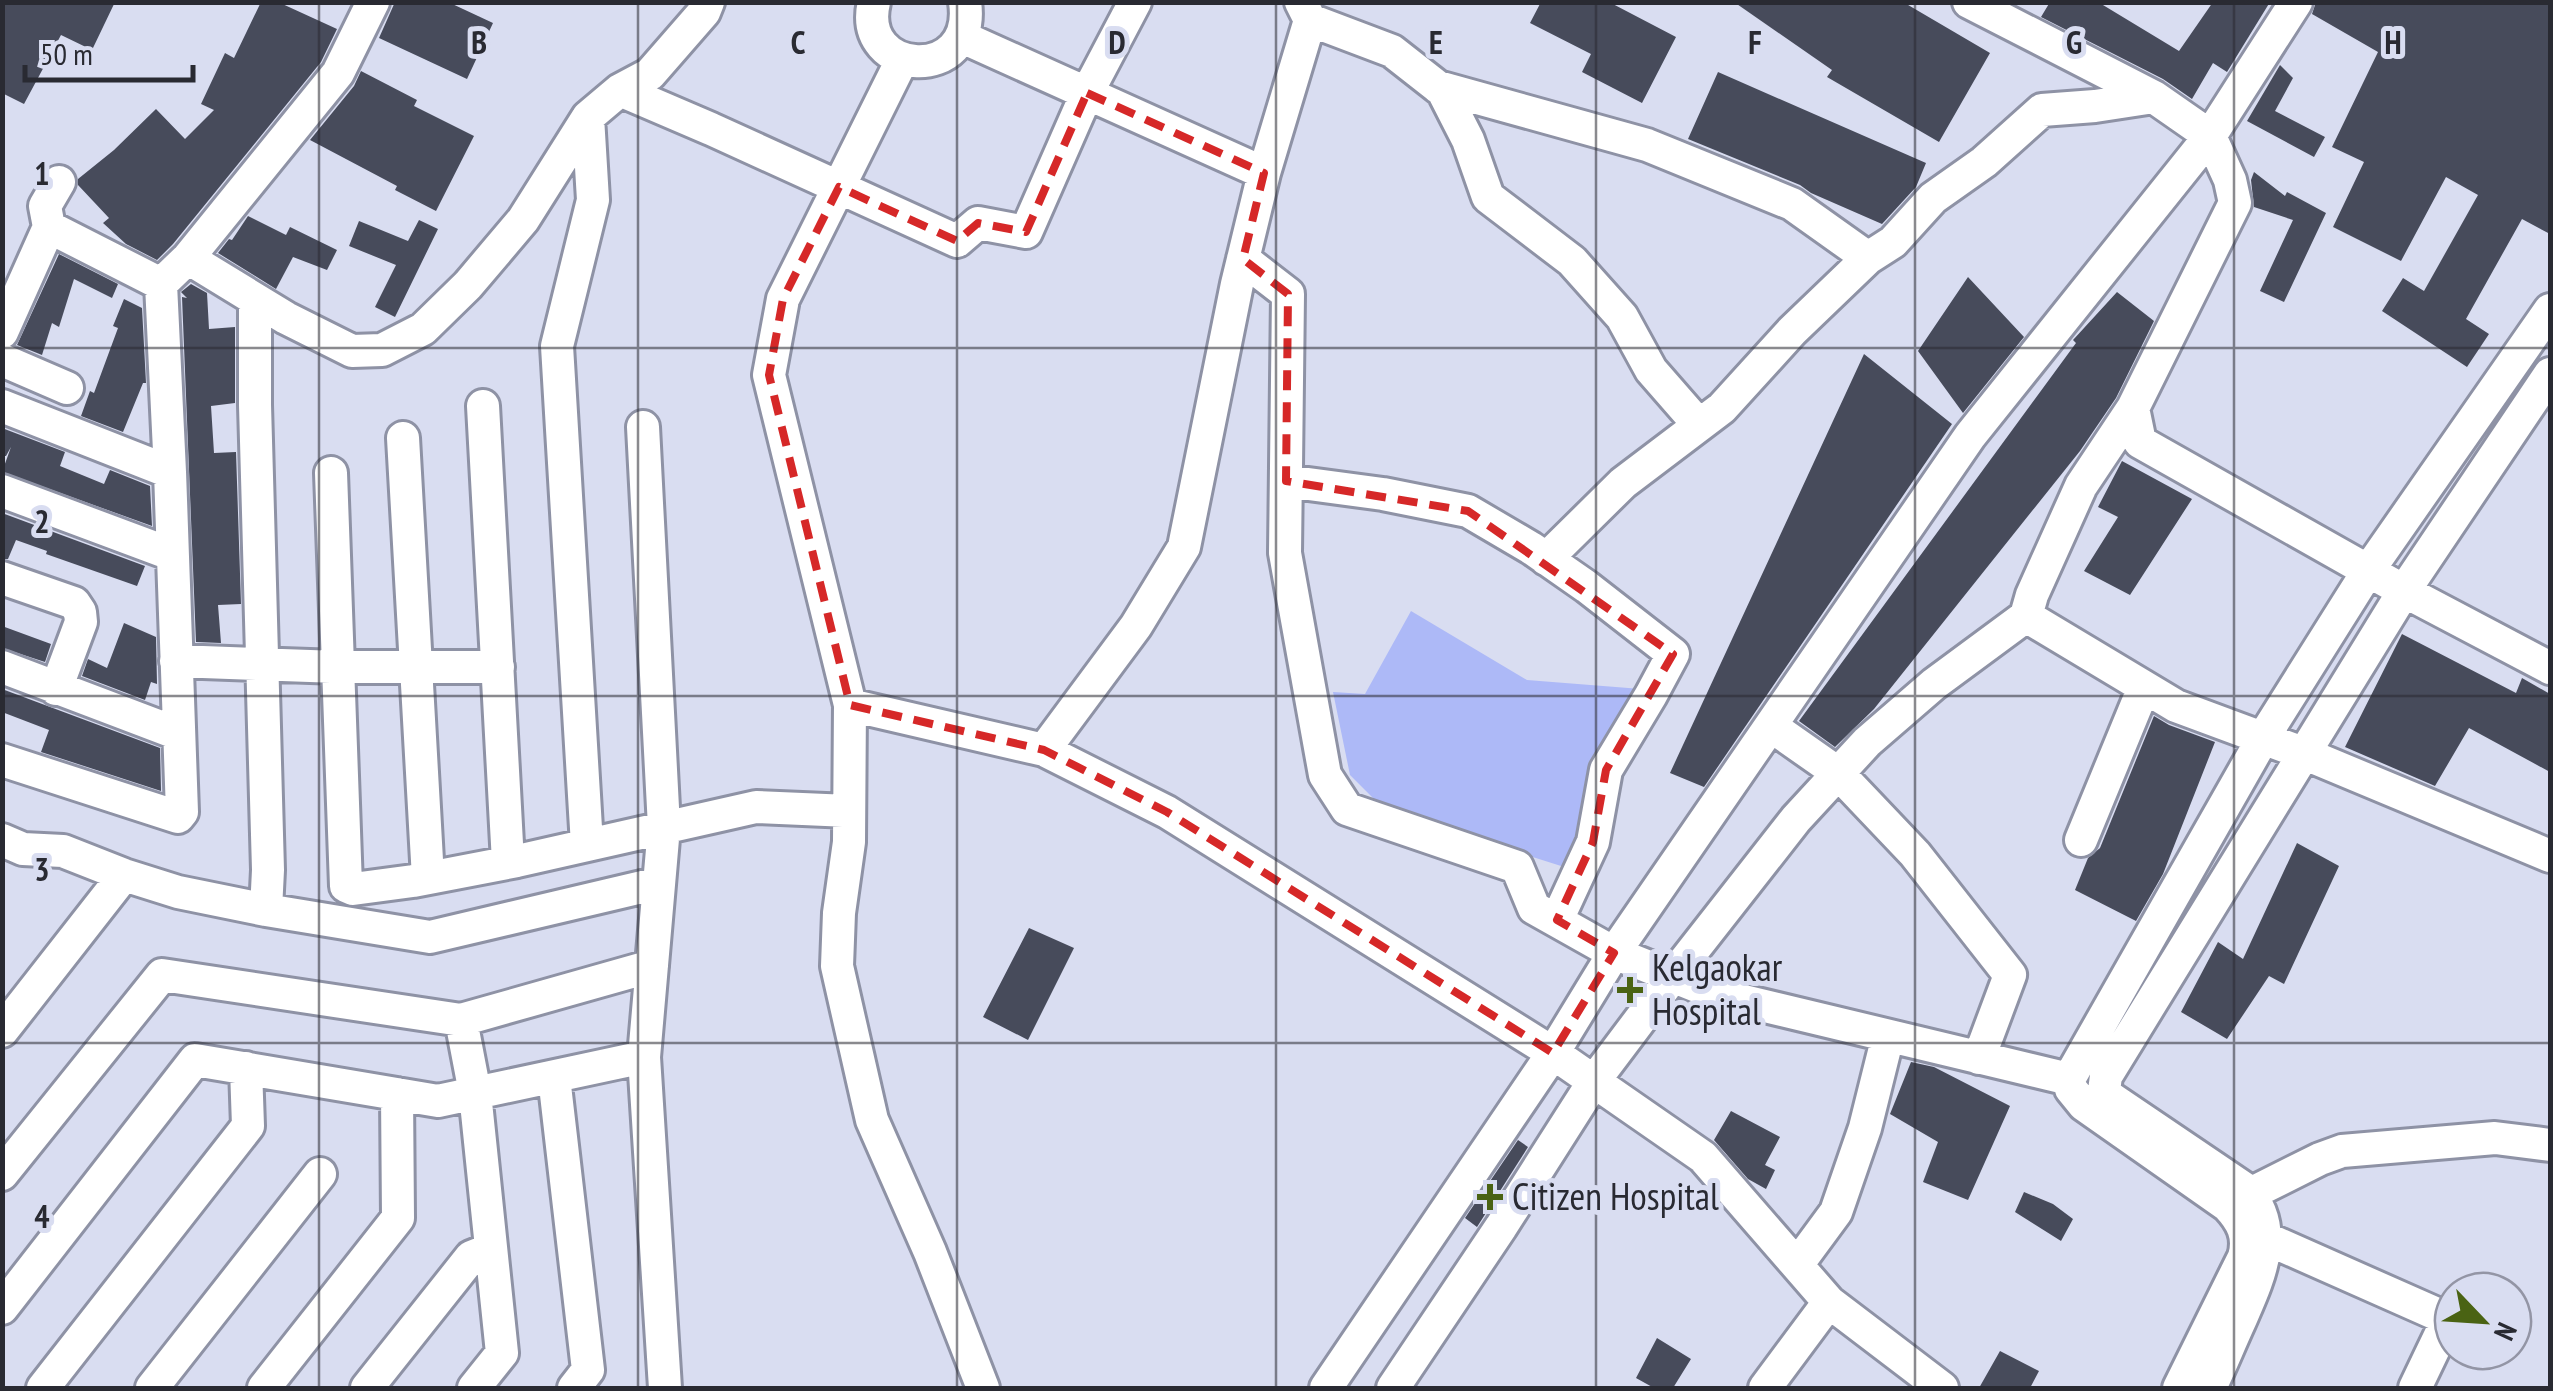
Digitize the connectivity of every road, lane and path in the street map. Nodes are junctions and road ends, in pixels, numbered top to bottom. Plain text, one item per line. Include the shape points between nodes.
1 (708, 2) edge
2 (874, 2) edge
3 (965, 2) edge
4 (1135, 2) edge
5 (1968, 2) edge
6 (2296, 2) edge
7 (361, 8) edge
8 (1306, 11) edge
9 (962, 36) junction
10 (902, 60) junction
11 (1438, 87) junction
12 (620, 90) junction
13 (1086, 93) junction
14 (2154, 97) junction
15 (588, 117) junction
16 (2210, 136) junction
17 (1264, 173) junction
18 (59, 182) dead end
19 (839, 187) junction
20 (49, 227) junction
21 (188, 258) junction
22 (1868, 258) junction
23 (1242, 260) junction
24 (161, 284) junction
25 (255, 299) junction
26 (2550, 310) edge
27 (2, 332) edge
28 (2, 360) edge
29 (2550, 374) edge
30 (67, 388) dead end
31 (2, 406) edge
32 (484, 406) dead end
33 (2133, 408) junction
34 (1699, 425) junction
35 (643, 426) dead end
36 (404, 438) dead end
37 (170, 472) junction
38 (331, 473) dead end
39 (1286, 481) junction
40 (2, 491) edge
41 (172, 554) junction
42 (1546, 559) junction
43 (2368, 571) junction
44 (2, 578) edge
45 (2404, 591) junction
46 (2026, 616) junction
47 (176, 661) junction
48 (262, 664) junction
49 (2, 667) edge
50 (338, 667) junction
51 (416, 667) junction
52 (498, 667) junction
53 (2550, 668) edge
54 (2144, 687) junction
55 (56, 689) junction
56 (850, 705) junction
57 (1770, 726) junction
58 (178, 734) junction
59 (2263, 738) junction
60 (1044, 750) junction
61 (2303, 753) junction
62 (2, 760) edge
63 (1838, 773) junction
64 (849, 811) junction
65 (664, 828) junction
66 (2, 840) edge
67 (2081, 840) dead end
68 (587, 845) junction
69 (2550, 856) edge
70 (508, 862) junction
71 (124, 874) junction
72 (428, 878) junction
73 (659, 883) junction
74 (266, 910) junction
75 (1557, 920) junction
76 (1614, 953) junction
77 (652, 966) junction
78 (1673, 976) junction
79 (461, 1020) junction
80 (2, 1031) edge
81 (1888, 1036) junction
82 (1553, 1053) junction
83 (644, 1057) junction
84 (1979, 1058) junction
85 (246, 1068) junction
86 (554, 1077) junction
87 (2069, 1079) junction
88 (1594, 1082) junction
89 (476, 1093) junction
90 (397, 1094) junction
91 (2550, 1145) edge
92 (2, 1174) edge
93 (320, 1174) dead end
94 (2250, 1194) junction
95 (2266, 1238) junction
96 (491, 1249) junction
97 (1797, 1265) junction
98 (1829, 1302) junction
99 (2, 1308) edge
100 (1407, 1383) edge
101 (2216, 1386) edge
102 (43, 1388) edge
103 (152, 1388) edge
104 (264, 1388) edge
105 (367, 1388) edge
106 (474, 1388) edge
107 (574, 1388) edge
108 (665, 1388) edge
109 (983, 1388) edge
110 (1326, 1388) edge
111 (1765, 1388) edge
112 (1942, 1388) edge
113 (2179, 1388) edge
114 (2416, 1388) edge

1 - 12 street via 650,74
2 - 10 street via 875,33
3 - 9 street
4 - 13 street
5 - 14 street
6 - 16 street
7 - 21 street via 338,73
8 - 11 street via 1392,51
8 - 17 street
9 - 10 street via 936,60
9 - 13 street
10 - 19 street
11 - 22 street via 1647,145 1792,204
11 - 34 street via 1468,140 1488,198 1572,261 1622,318 1650,370
12 - 15 street
12 - 19 street
13 - 17 street
13 - 19 street via 1026,232 978,224 957,241
14 - 16 street
14 - 22 street via 2042,110
15 - 25 street via 523,220 423,329 382,350 352,351
15 - 68 street via 593,200 557,346
16 - 33 street via 2235,202
16 - 57 street via 1970,436
17 - 23 street
18 - 20 street via 46,206
19 - 56 street via 783,299 770,375
20 - 24 street
20 - 27 street
21 - 24 street
21 - 25 street
22 - 34 street
23 - 39 street via 1288,294
23 - 60 street via 1184,547 1136,626
24 - 37 street
25 - 48 street
26 - 43 street
28 - 30 street
29 - 45 street
31 - 37 street
32 - 52 street
33 - 43 street via 2140,442
33 - 46 street via 2081,486
34 - 42 street via 1623,483
35 - 65 street
36 - 51 street
37 - 41 street
38 - 50 street
39 - 42 street via 1468,511
39 - 75 street via 1285,553 1325,775 1346,809 1516,868 1534,908
40 - 41 street
41 - 47 street
42 - 75 street via 1673,654 1606,770 1593,842
43 - 45 street
43 - 59 street
44 - 55 street via 74,603 80,612
45 - 53 street
45 - 61 street
46 - 54 street
46 - 63 street via 1934,684
47 - 48 street
47 - 58 street
48 - 50 street
48 - 74 street
49 - 55 street
50 - 51 street
50 - 72 street via 346,886
51 - 52 street
51 - 72 street
52 - 70 street
54 - 59 street
54 - 67 street
55 - 58 street
56 - 60 street
56 - 64 street
57 - 63 street
57 - 76 street
58 - 62 street via 178,817
59 - 61 street
59 - 87 street
60 - 82 street via 1167,812
61 - 69 street
61 - 94 street via 2104,1083 2109,1097
63 - 78 street
63 - 84 street via 1915,854 2010,975
64 - 65 street via 756,807
64 - 109 street via 837,966 872,1120
65 - 68 street
65 - 73 street
66 - 71 street via 63,851
68 - 70 street
70 - 72 street
71 - 74 street
71 - 80 street
73 - 74 street via 430,937
73 - 77 street
75 - 76 street
76 - 78 street
76 - 82 street
77 - 79 street
77 - 83 street
78 - 81 street via 1719,995
78 - 88 street
79 - 89 street
79 - 92 street via 162,974
81 - 84 street
81 - 97 street via 1836,1212
82 - 88 street
82 - 110 street
83 - 86 street
83 - 108 street
84 - 87 street
85 - 90 street
85 - 99 street via 194,1060
85 - 102 street via 248,1126
86 - 89 street
86 - 107 street via 588,1370
87 - 113 street via 2084,1105 2228,1206 2243,1226 2244,1257
88 - 97 street via 1703,1157
88 - 100 street
89 - 90 street via 438,1101
89 - 96 street
90 - 104 street via 398,1218
91 - 94 street via 2495,1138 2342,1151
93 - 103 street
94 - 95 street
95 - 101 street via 2260,1274
95 - 114 street via 2448,1319
96 - 105 street via 471,1257
96 - 106 street via 502,1353
97 - 98 street
98 - 111 street
98 - 112 street

